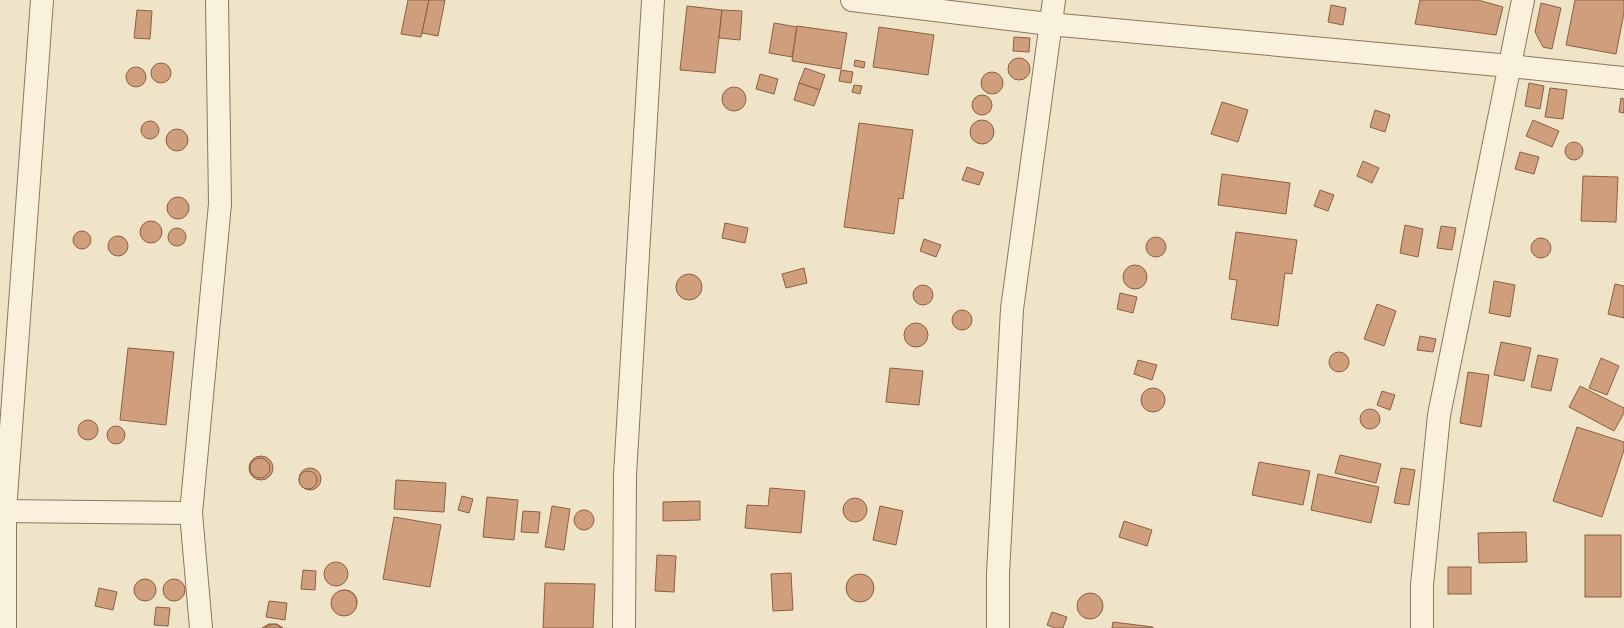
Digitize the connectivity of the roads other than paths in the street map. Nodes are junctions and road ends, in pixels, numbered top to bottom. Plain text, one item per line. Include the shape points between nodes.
1 (42, 0) edge
2 (217, 0) edge
3 (653, 0) edge
4 (852, 0) edge
5 (1054, 0) edge
6 (1523, 0) edge
7 (1049, 24) junction
8 (1510, 66) junction
9 (1624, 78) edge
10 (3, 511) edge
11 (191, 513) junction
12 (5, 628) edge
13 (201, 628) edge
14 (624, 628) edge
15 (998, 628) edge
16 (1422, 628) edge

1 - 10 street
2 - 11 street via 220,204
3 - 14 street via 626,475
4 - 7 street
5 - 7 street
6 - 8 street
7 - 8 street
7 - 15 street via 1012,309 998,574
8 - 9 street
8 - 16 street via 1439,415 1422,584
10 - 11 street
10 - 12 street
11 - 13 street

